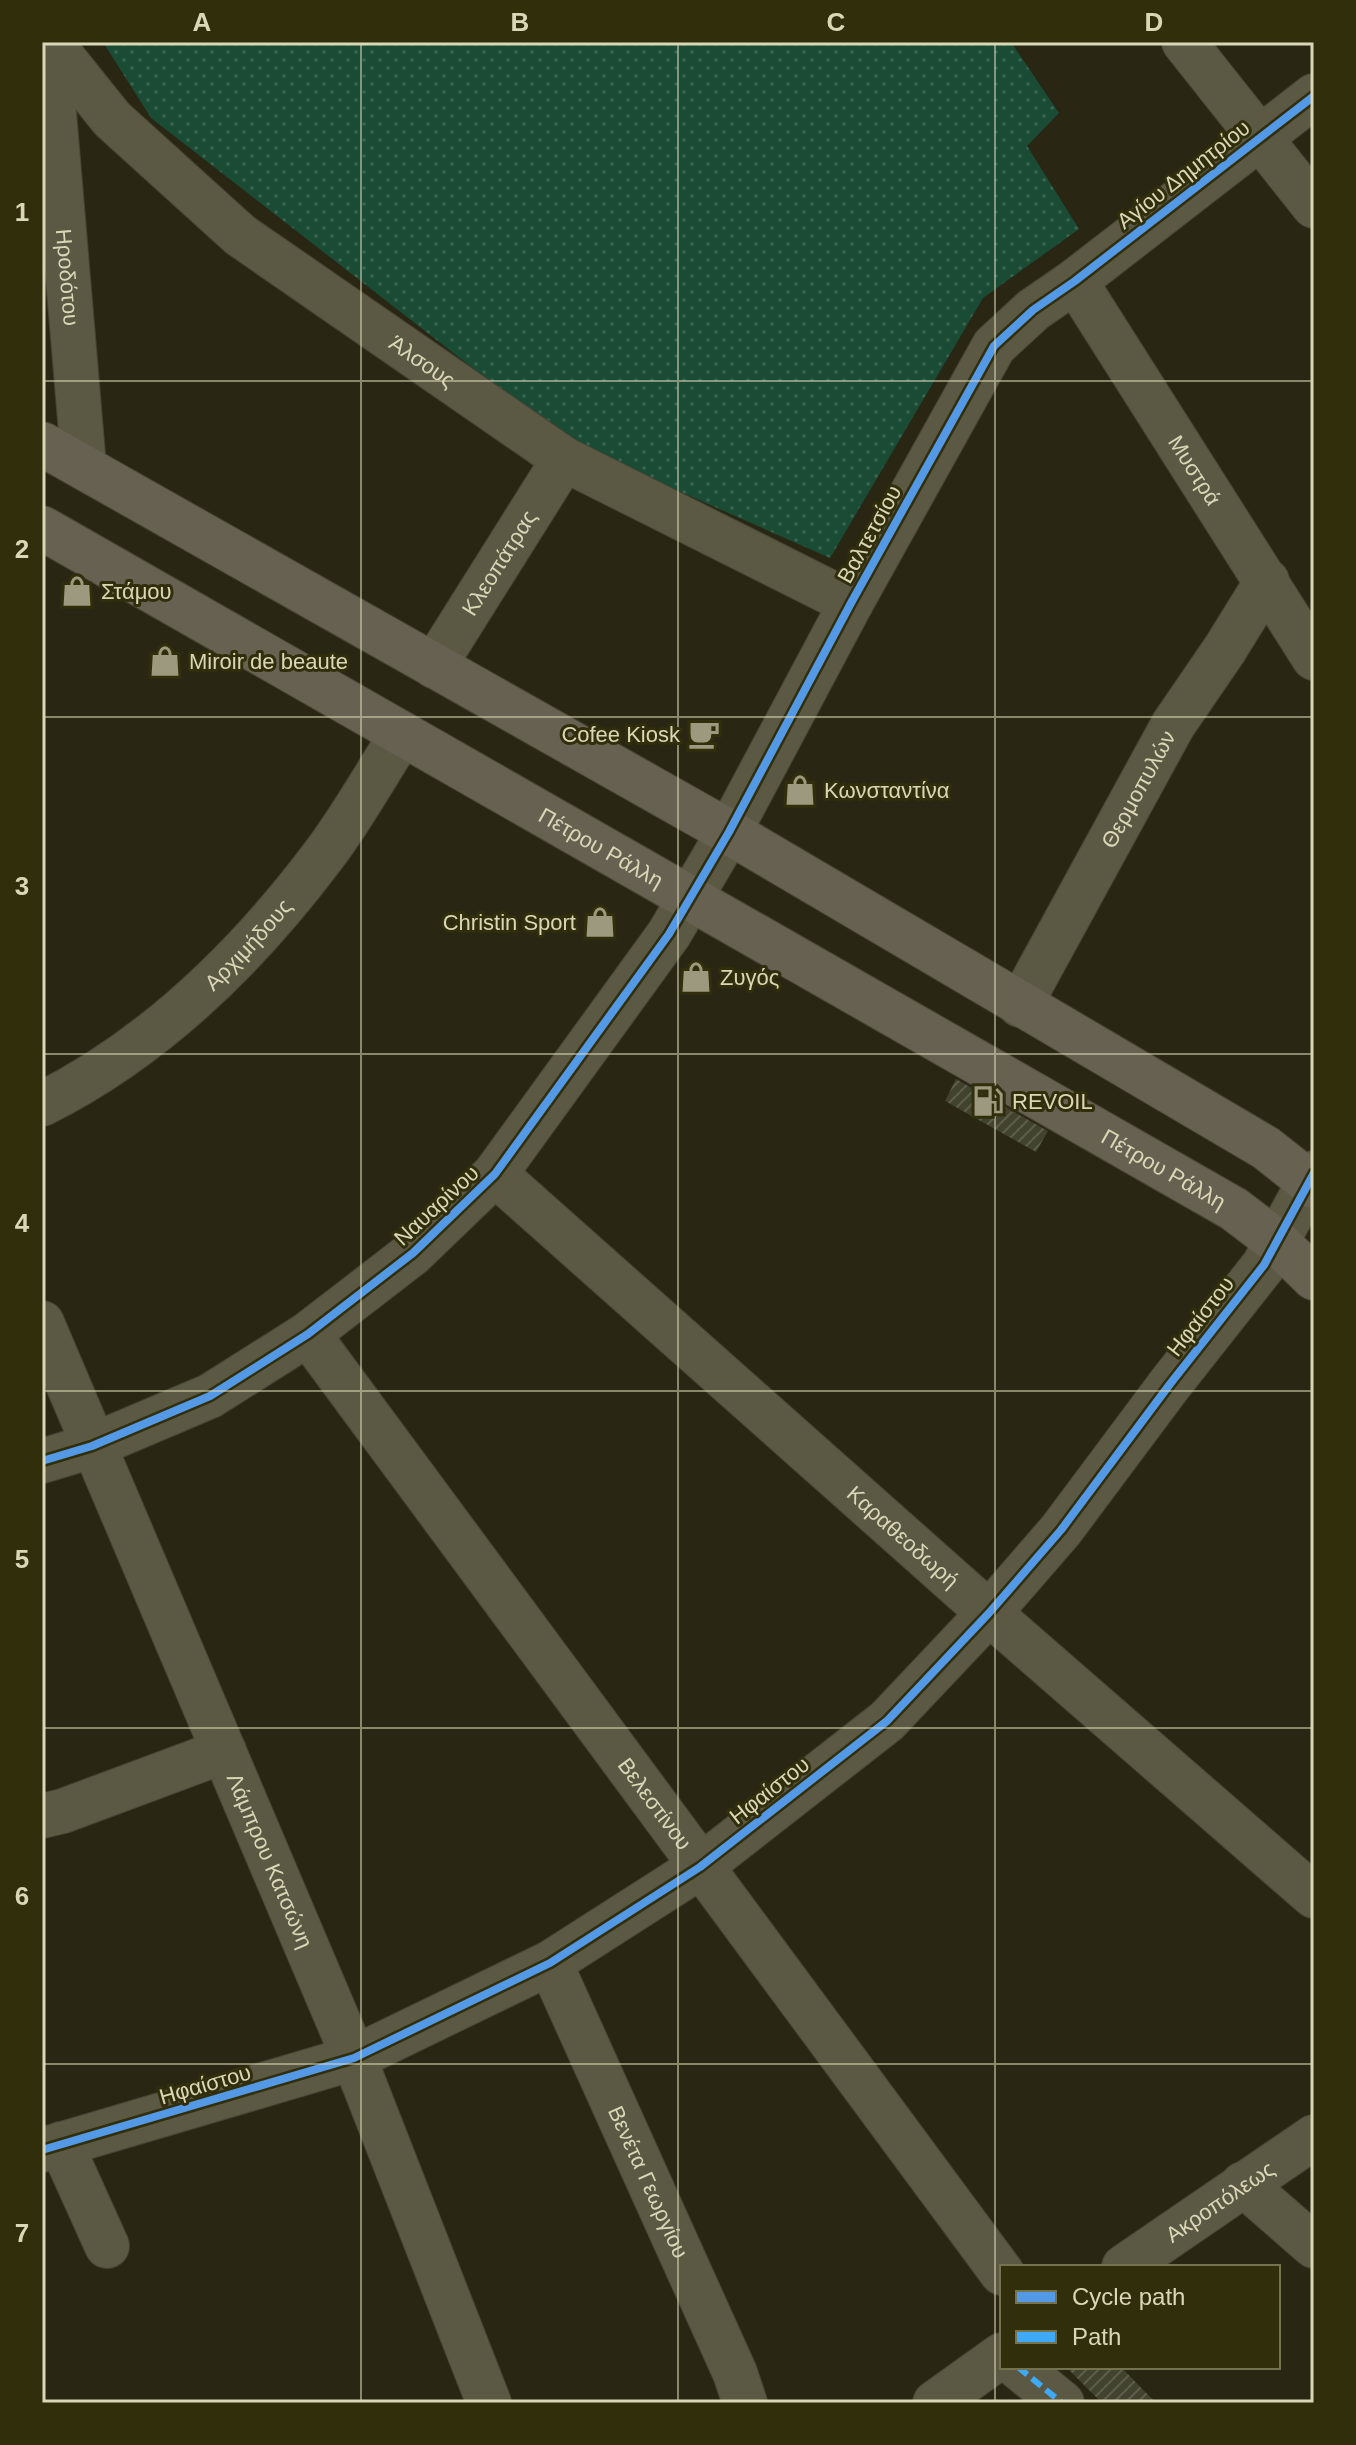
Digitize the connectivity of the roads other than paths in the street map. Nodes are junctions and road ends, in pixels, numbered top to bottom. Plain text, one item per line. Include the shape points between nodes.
1 (51, 42) edge
2 (1184, 42) edge
3 (1314, 96) edge
4 (1260, 138) junction
5 (1314, 206) edge
6 (1075, 281) junction
7 (42, 444) edge
8 (564, 459) junction
9 (84, 467) junction
10 (42, 528) edge
11 (1267, 581) junction
12 (851, 603) junction
13 (1314, 658) edge
14 (434, 666) junction
15 (402, 734) junction
16 (729, 832) junction
17 (690, 898) junction
18 (1020, 1005) junction
19 (42, 1104) edge
20 (495, 1174) junction
21 (1312, 1180) edge
22 (1276, 1241) junction
23 (1314, 1278) edge
24 (42, 1323) edge
25 (308, 1334) junction
26 (92, 1446) junction
27 (42, 1461) edge
28 (989, 1613) junction
29 (224, 1751) junction
30 (42, 1816) edge
31 (700, 1867) junction
32 (1314, 1896) edge
33 (550, 1963) junction
34 (354, 2058) junction
35 (1314, 2137) edge
36 (51, 2147) edge
37 (1243, 2184) junction
38 (107, 2246) dead end
39 (1314, 2246) edge
40 (1127, 2265) edge
41 (1000, 2270) edge
42 (1000, 2356) edge
43 (1020, 2369) edge
44 (489, 2403) edge
45 (745, 2403) edge
46 (935, 2403) edge
47 (1062, 2403) edge

1 - 8 street, Άλσους via 112,119 240,235
1 - 9 street, Ηροδότου
2 - 4 street
3 - 4 street, Αγίου Δημητρίου
4 - 5 street
4 - 6 street, Αγίου Δημητρίου
6 - 11 street, Μυστρά
6 - 12 street, Βαλτετσίου via 994,346
7 - 9 main road
8 - 12 street, Άλσους
8 - 14 street, Κλεοπάτρας
9 - 14 main road
10 - 15 main road, Πέτρου Ράλλη
11 - 13 street, Μυστρά
11 - 18 street, Θερμοπυλών via 1173,725
12 - 16 street, Βαλτετσίου
14 - 16 main road
15 - 17 main road, Πέτρου Ράλλη
15 - 19 street, Αρχιμήδους via 324,854 267,926 203,993 131,1050
16 - 17 street, Ναυαρίνου
16 - 18 main road
17 - 20 street, Ναυαρίνου
17 - 22 main road, Πέτρου Ράλλη via 1234,1209
18 - 21 main road
20 - 25 street, Ναυαρίνου via 413,1253
20 - 28 street, Καραθεοδωρή
21 - 22 street, Ηφαίστου
22 - 23 main road, Πέτρου Ράλλη
22 - 28 street, Ηφαίστου via 1264,1265 1061,1530
24 - 26 street, Λάμπρου Κατσώνη
25 - 26 street, Ναυαρίνου via 210,1396
25 - 31 street, Βελεστίνου
26 - 27 street, Ναυαρίνου
26 - 29 street, Λάμπρου Κατσώνη
28 - 31 street, Ηφαίστου via 887,1721
28 - 32 street, Καραθεοδωρή
29 - 30 street
29 - 34 street, Λάμπρου Κατσώνη
31 - 33 street, Ηφαίστου
31 - 41 street, Βελεστίνου
33 - 34 street, Ηφαίστου
33 - 45 street, Βενέτα Γεωργίου
34 - 36 street, Ηφαίστου
34 - 44 street, Λάμπρου Κατσώνη
35 - 37 street, Ακροπόλεως
36 - 38 street
37 - 39 street
37 - 40 street, Ακροπόλεως
42 - 46 street
43 - 47 street

